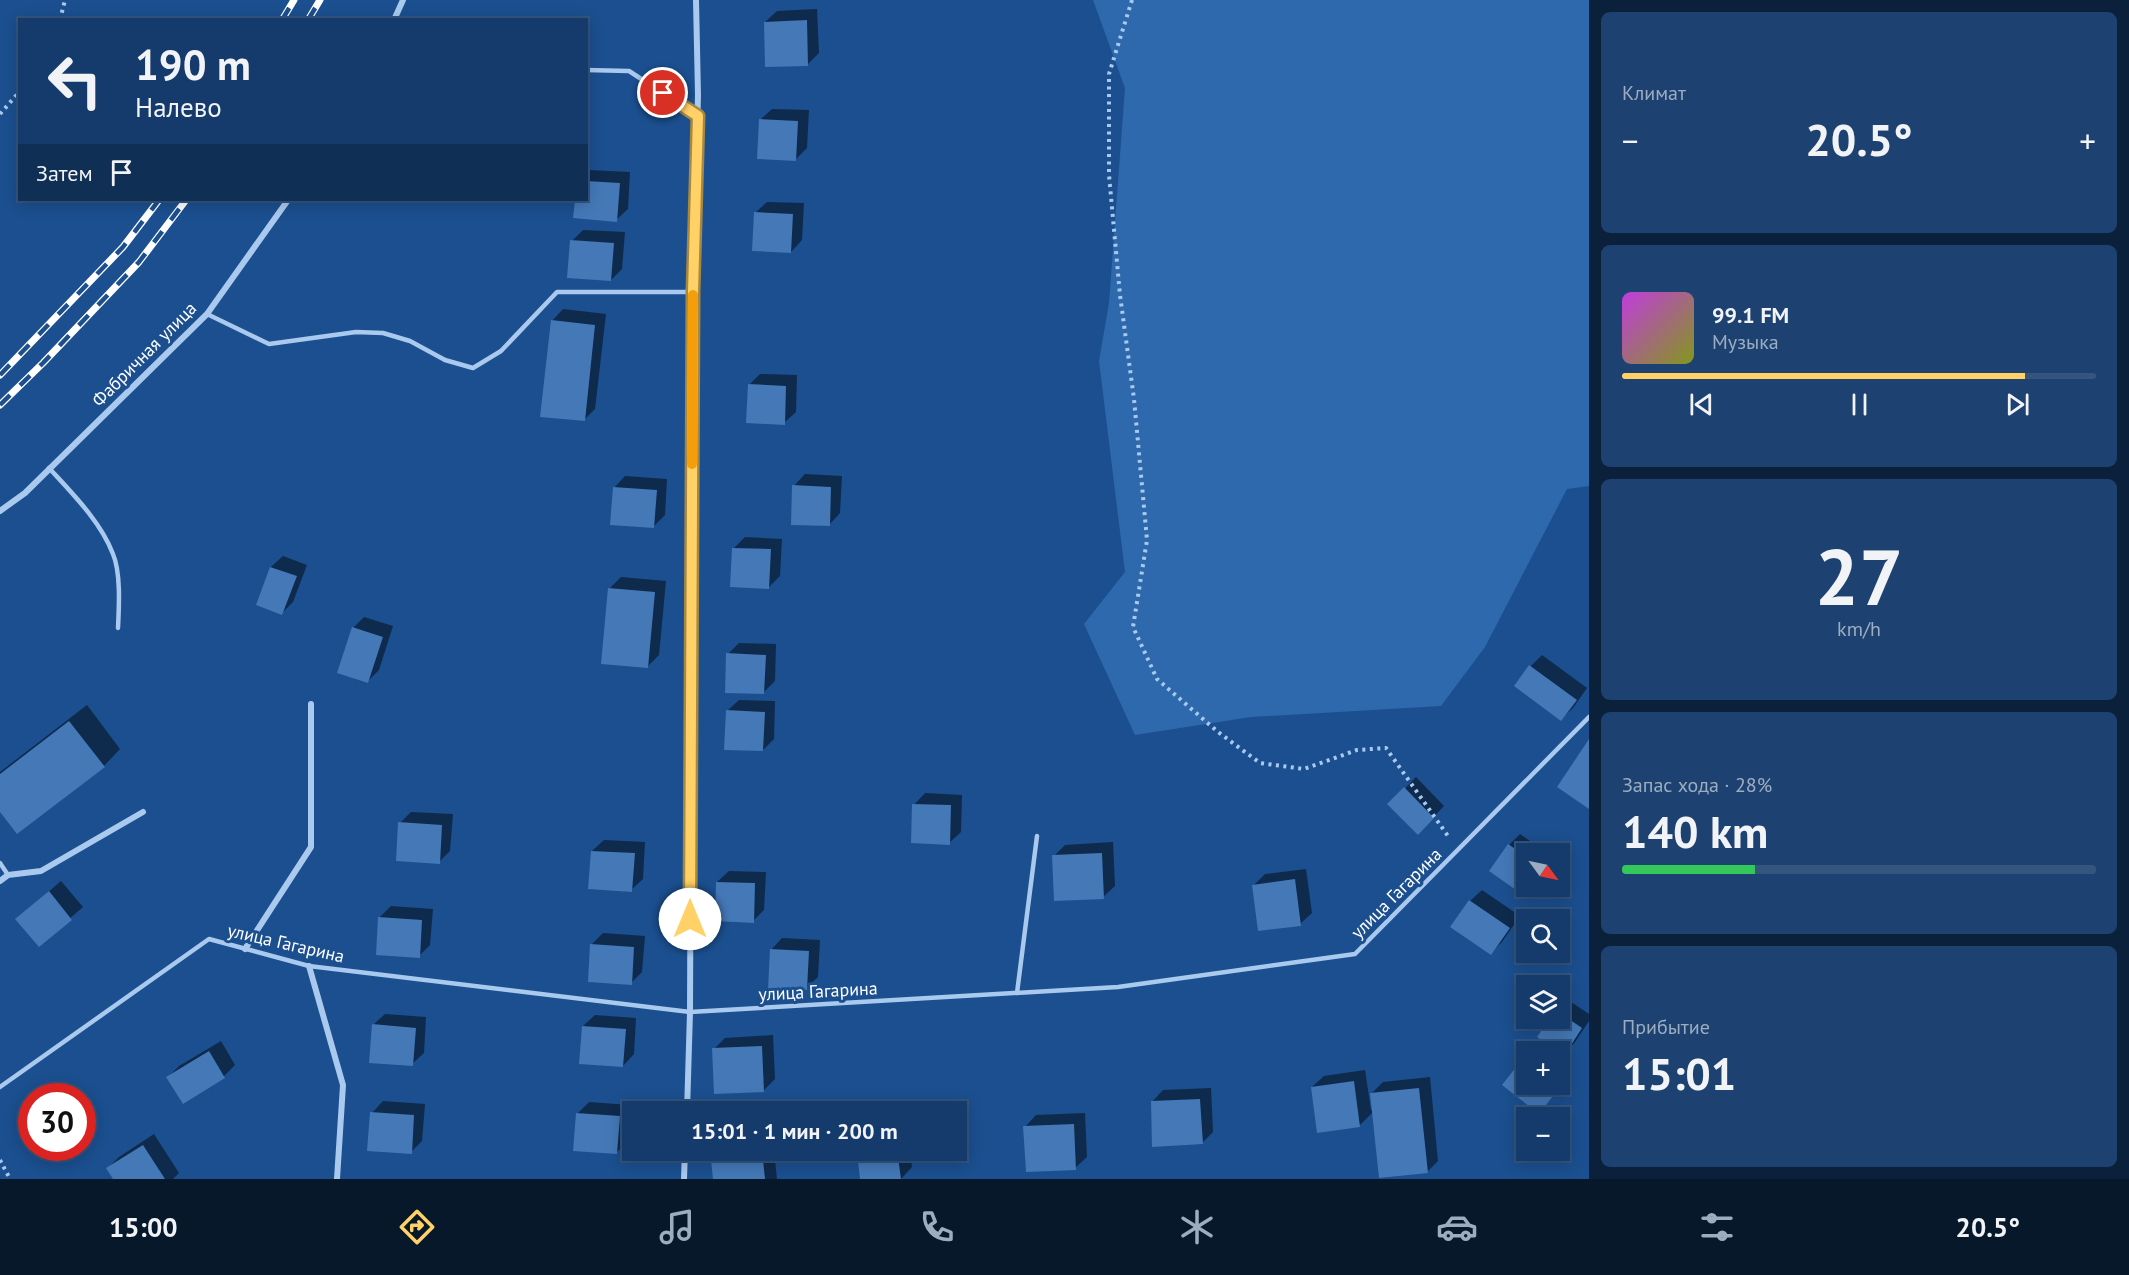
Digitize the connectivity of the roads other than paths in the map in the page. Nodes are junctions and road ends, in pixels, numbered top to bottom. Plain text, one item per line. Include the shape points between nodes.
1 (403, 0) edge
2 (696, 0) edge
3 (395, 18) edge
4 (588, 70) edge
5 (698, 116) junction
6 (287, 201) edge
7 (693, 292) junction
8 (207, 314) junction
9 (49, 468) junction
10 (0, 511) edge
11 (118, 628) dead end
12 (311, 704) dead end
13 (1589, 717) edge
14 (143, 812) dead end
15 (1037, 836) dead end
16 (0, 863) edge
17 (8, 875) junction
18 (0, 881) edge
19 (245, 949) junction
20 (309, 966) junction
21 (1017, 993) junction
22 (690, 1012) junction
23 (0, 1087) edge
24 (687, 1101) edge
25 (685, 1161) edge
26 (337, 1179) edge
27 (684, 1179) edge

1 - 3 street
2 - 5 street
4 - 5 lane via 629,71
5 - 7 street
6 - 8 street, Фабричная улица
7 - 8 lane via 557,292 501,351 473,368 383,333 356,332 269,344
7 - 22 street
8 - 9 street, Фабричная улица
9 - 10 street, Фабричная улица
9 - 11 lane via 89,512 114,555
12 - 19 street via 311,847
13 - 21 lane, улица Гагарина via 1355,954 1118,987
14 - 17 street via 41,871
15 - 21 lane
16 - 17 lane
17 - 18 street
19 - 20 lane, улица Гагарина
19 - 23 lane, улица Гагарина via 209,939
20 - 22 lane, улица Гагарина
20 - 26 street via 343,1085
21 - 22 lane, улица Гагарина
22 - 24 street
25 - 27 street

